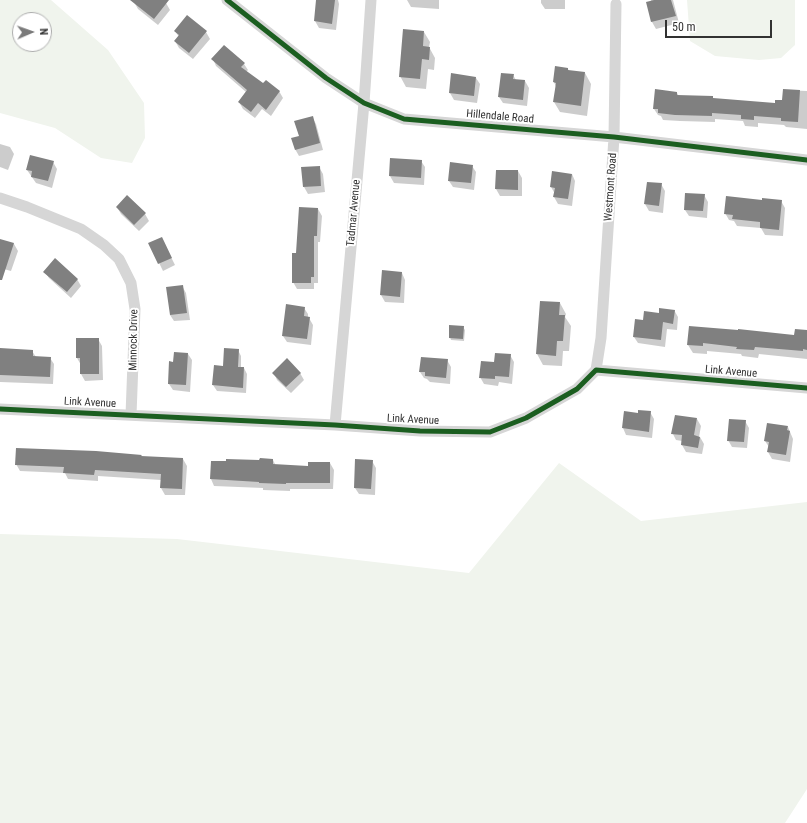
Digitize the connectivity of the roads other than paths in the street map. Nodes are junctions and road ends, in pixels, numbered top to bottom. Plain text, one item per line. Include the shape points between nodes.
1 (227, 0) edge
2 (371, 0) edge
3 (616, 4) dead end
4 (364, 103) junction
5 (614, 137) junction
6 (807, 160) edge
7 (0, 198) edge
8 (596, 370) junction
9 (807, 388) edge
10 (0, 409) edge
11 (131, 415) junction
12 (335, 425) junction

1 - 4 street, Hillendale Road via 326,78
2 - 4 street, Tadmar Avenue
3 - 5 street, Westmont Road
4 - 5 street, Hillendale Road via 404,119
4 - 12 street, Tadmar Avenue
5 - 6 street, Hillendale Road
5 - 8 street, Westmont Road
7 - 11 street, Minnock Drive via 80,229 119,259 131,283 136,308
8 - 9 street, Link Avenue
8 - 12 street, Link Avenue via 577,388 558,400 526,418 490,432 420,431
10 - 11 street, Link Avenue
11 - 12 street, Link Avenue

